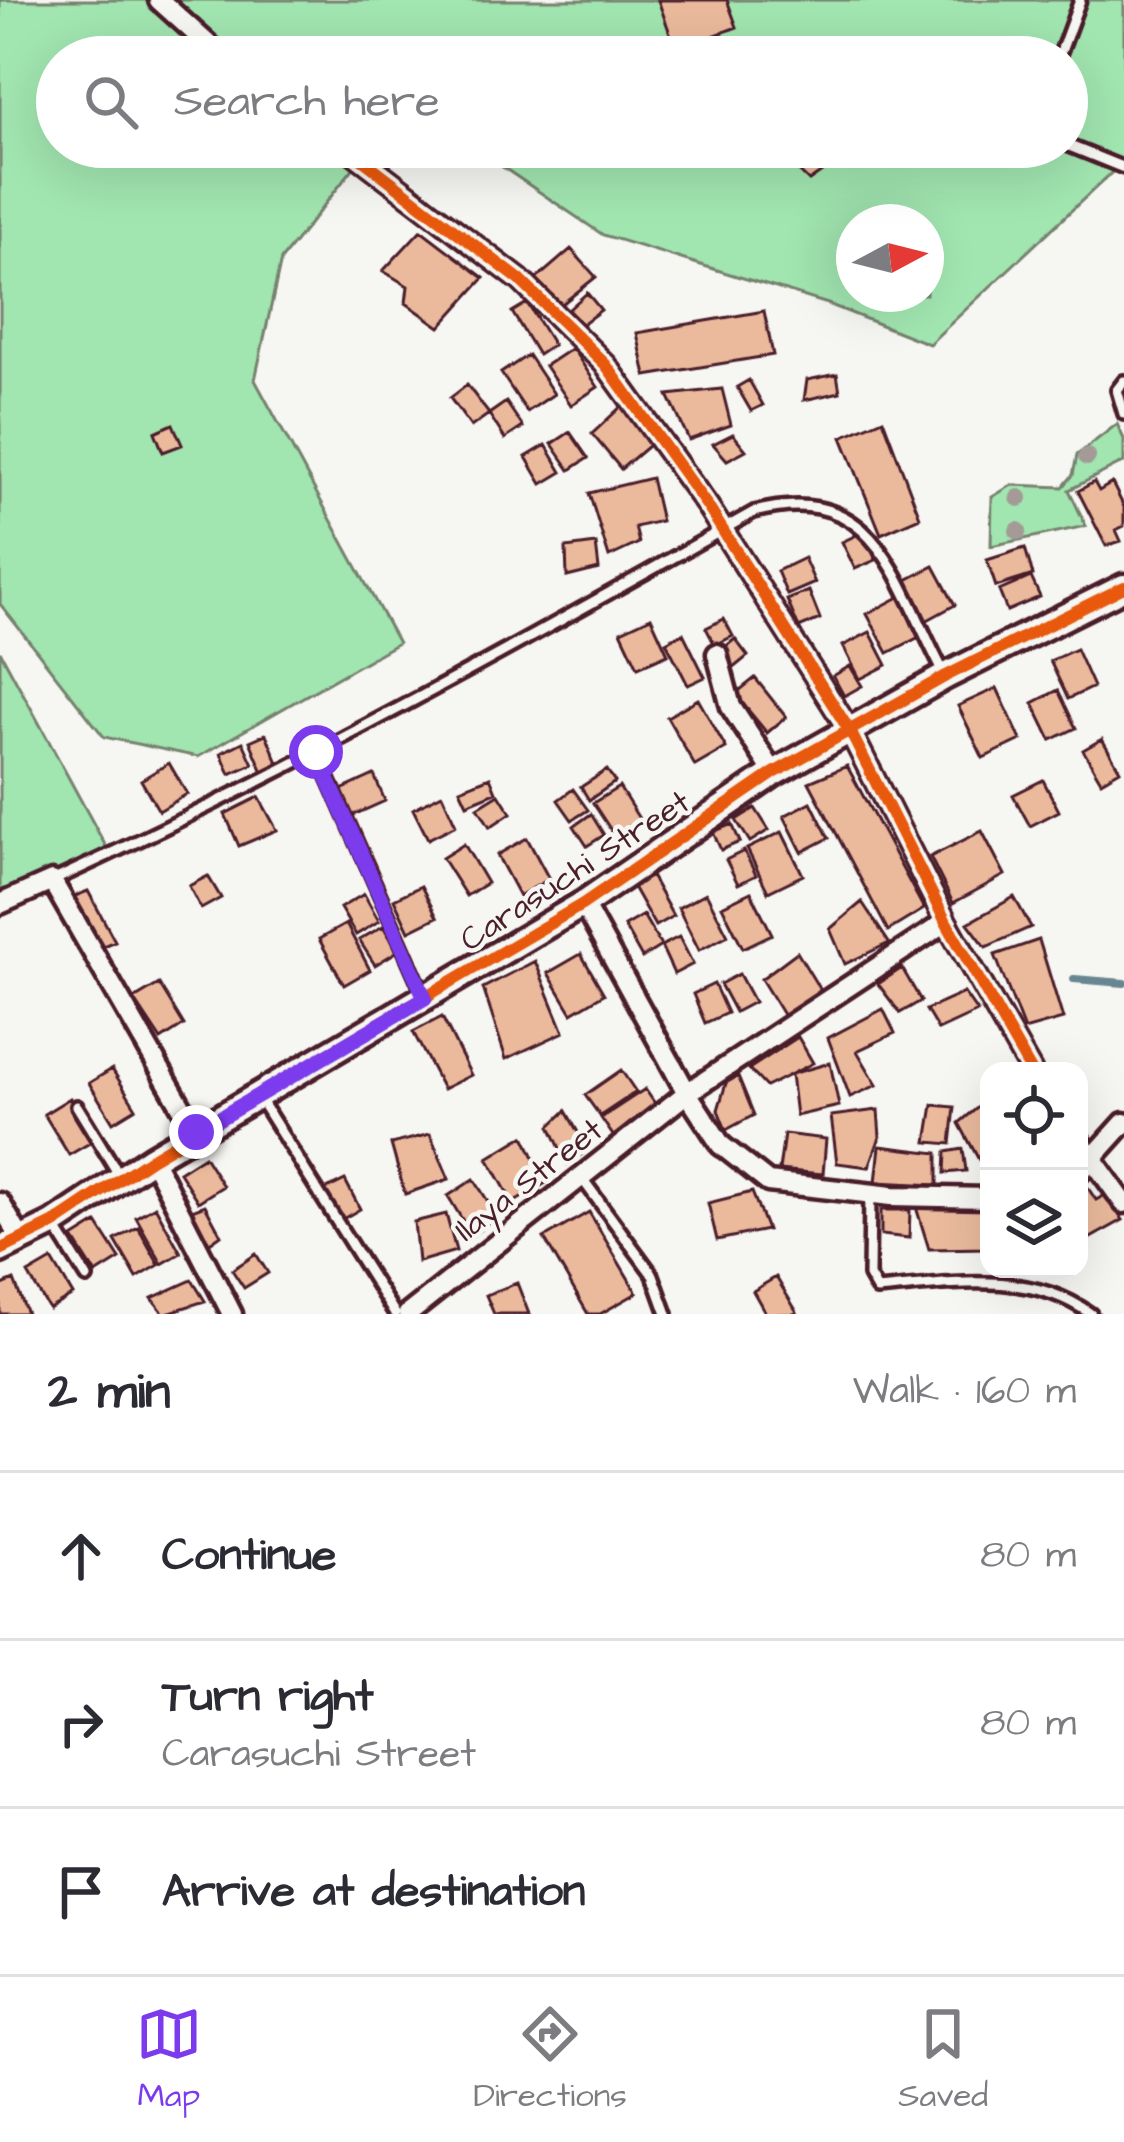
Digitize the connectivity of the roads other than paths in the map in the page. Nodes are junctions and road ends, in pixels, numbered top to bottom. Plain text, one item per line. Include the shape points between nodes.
1 (159, 0) edge
2 (1080, 0) edge
3 (199, 36) edge
4 (1066, 36) edge
5 (1088, 153) edge
6 (373, 168) edge
7 (1124, 168) edge
8 (1124, 382) edge
9 (1124, 414) edge
10 (722, 530) junction
11 (1124, 586) edge
12 (717, 654) dead end
13 (946, 676) junction
14 (851, 733) junction
15 (316, 752) junction
16 (774, 772) junction
17 (52, 881) junction
18 (0, 904) edge
19 (583, 904) junction
20 (946, 922) junction
21 (425, 998) junction
22 (1025, 1062) edge
23 (687, 1093) junction
24 (258, 1096) junction
25 (77, 1106) dead end
26 (1124, 1123) edge
27 (196, 1132) junction
28 (152, 1158) junction
29 (1088, 1166) edge
30 (1088, 1168) edge
31 (581, 1177) junction
32 (121, 1178) junction
33 (869, 1193) junction
34 (980, 1198) edge
35 (0, 1203) edge
36 (1124, 1203) edge
37 (53, 1224) junction
38 (10, 1244) edge
39 (87, 1278) dead end
40 (232, 1314) edge
41 (395, 1314) edge
42 (408, 1314) edge
43 (667, 1314) edge
44 (1091, 1314) edge

1 - 3 street
2 - 4 lane
5 - 7 lane
6 - 10 street via 520,280 606,365
8 - 9 lane
10 - 13 lane via 788,504 848,514 872,537
10 - 14 street
10 - 15 lane
11 - 13 street, Carasuchi Street
12 - 16 street via 731,707
13 - 14 street, Carasuchi Street
14 - 16 street, Carasuchi Street
14 - 20 street
15 - 17 lane
15 - 21 lane
16 - 19 street, Carasuchi Street
17 - 18 street
17 - 27 street
19 - 21 street, Carasuchi Street
19 - 23 street
20 - 22 street
20 - 23 street, Ilaya Street
21 - 24 street, Carasuchi Street
23 - 31 street, Ilaya Street
23 - 33 street via 721,1145 768,1182
24 - 27 street, Carasuchi Street
24 - 41 lane
25 - 32 lane
26 - 29 street
27 - 28 street, Carasuchi Street
28 - 32 street, Carasuchi Street
28 - 40 street
30 - 36 street
31 - 42 street, Ilaya Street
31 - 43 lane via 653,1275
32 - 37 street, Carasuchi Street
33 - 34 street
33 - 44 lane via 869,1276 878,1289 982,1282 1061,1292
35 - 38 street
37 - 38 street, Carasuchi Street
37 - 39 lane

